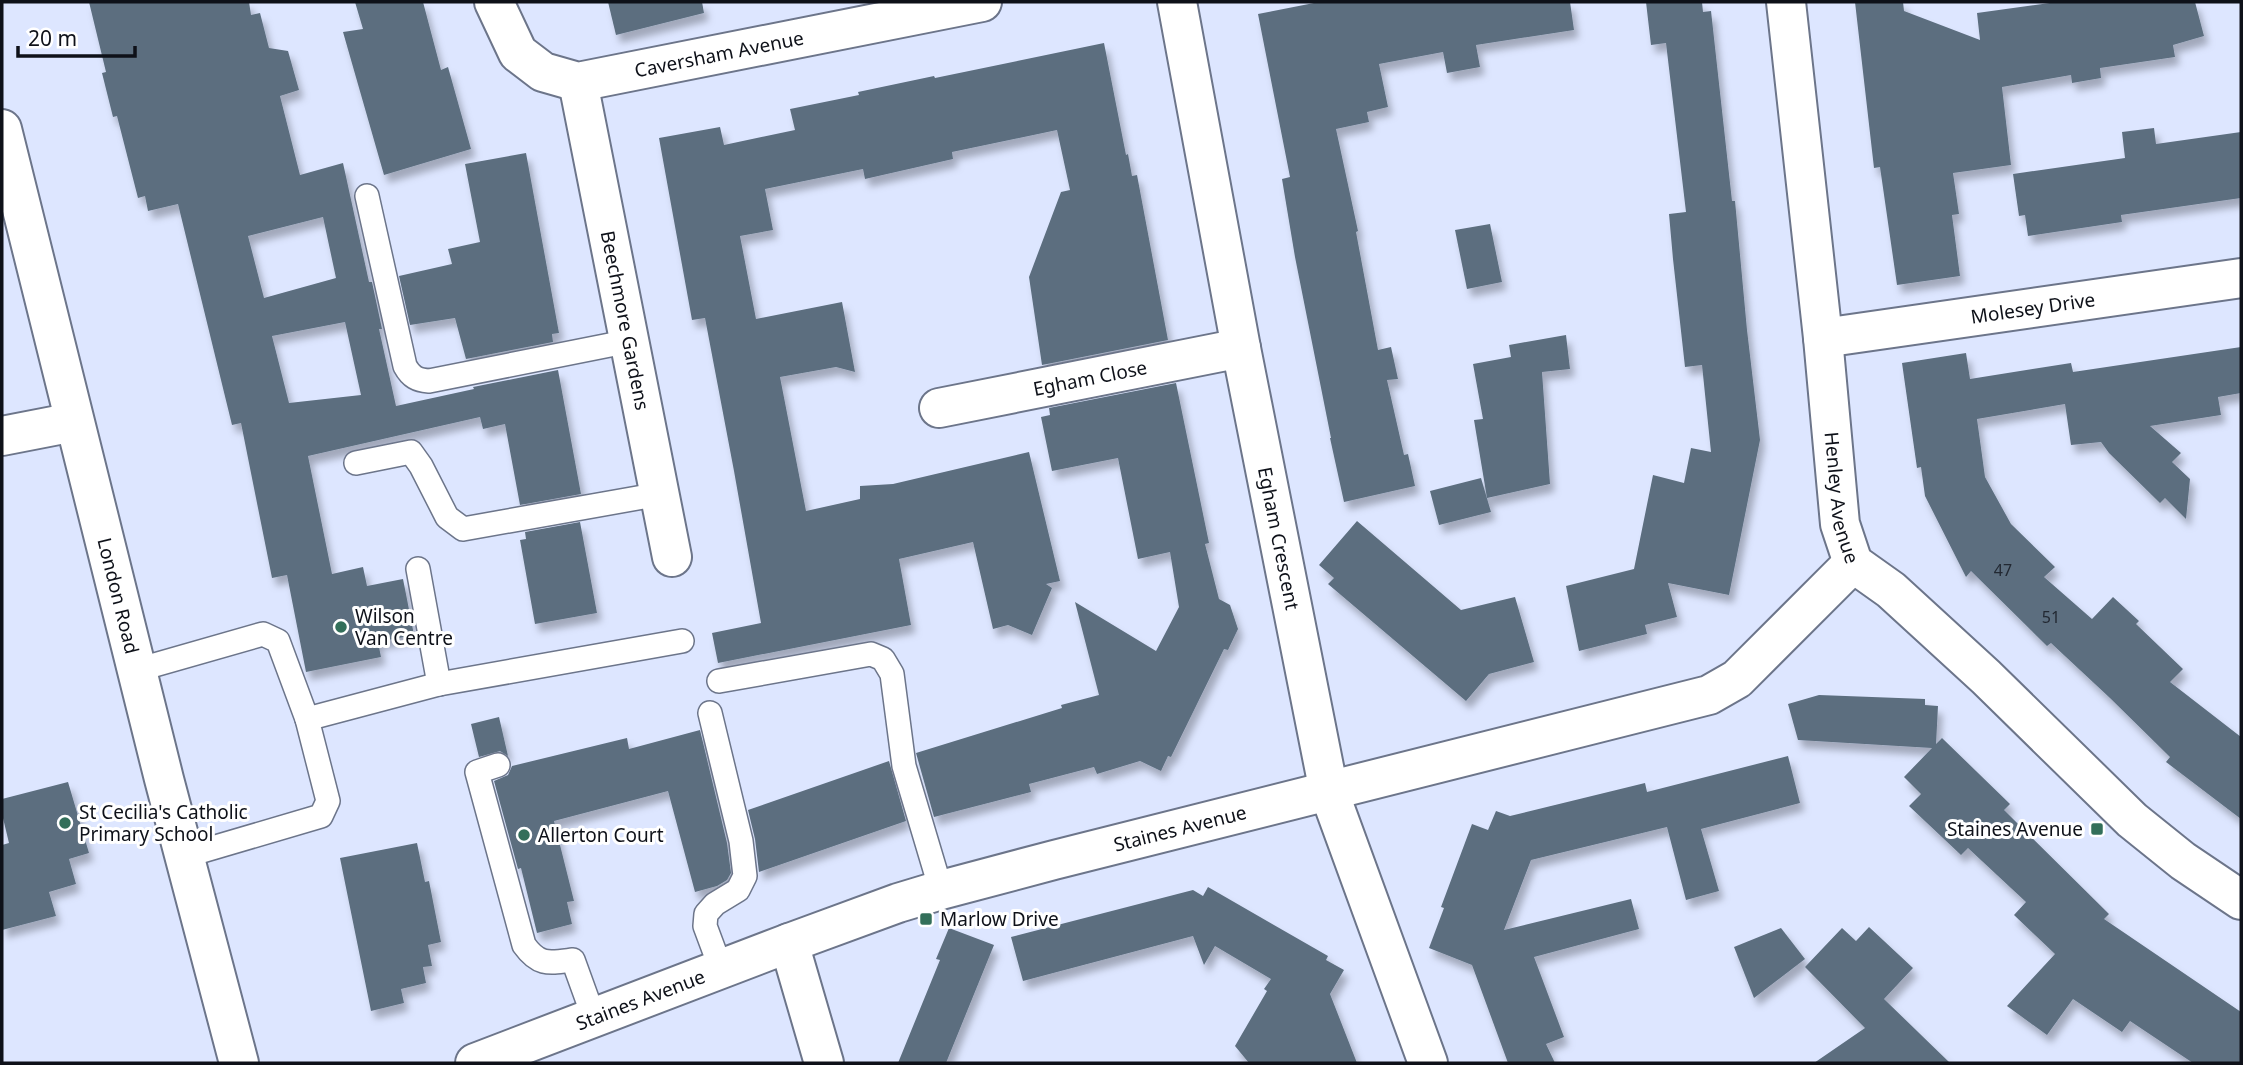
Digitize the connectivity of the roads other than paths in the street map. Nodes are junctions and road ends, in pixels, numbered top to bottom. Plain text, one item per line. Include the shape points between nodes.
1 (494, 2) edge
2 (982, 2) edge
3 (1177, 2) edge
4 (1786, 2) edge
5 (578, 82) junction
6 (2, 129) edge
7 (368, 197) dead end
8 (2241, 278) edge
9 (1823, 338) junction
10 (630, 341) junction
11 (1241, 348) junction
12 (939, 408) dead end
13 (74, 422) junction
14 (2, 436) edge
15 (356, 463) dead end
16 (660, 494) junction
17 (672, 557) dead end
18 (1853, 563) junction
19 (418, 569) dead end
20 (682, 641) dead end
21 (137, 670) junction
22 (719, 681) dead end
23 (439, 684) junction
24 (710, 713) dead end
25 (307, 719) junction
26 (498, 765) dead end
27 (1329, 792) junction
28 (185, 856) junction
29 (942, 890) junction
30 (2241, 900) edge
31 (789, 943) junction
32 (721, 969) junction
33 (594, 1018) junction
34 (527, 1054) edge
35 (236, 1063) edge
36 (475, 1063) edge
37 (824, 1063) edge
38 (1428, 1063) edge

1 - 5 main road, Caversham Avenue via 518,53 543,72
2 - 5 main road, Caversham Avenue
3 - 11 main road, Egham Crescent
4 - 9 main road, Henley Avenue
5 - 10 main road, Beechmore Gardens
6 - 13 main road, London Road
7 - 10 lane via 405,366 418,380
8 - 9 main road, Molesey Drive
9 - 18 main road, Henley Avenue via 1840,524
10 - 16 main road, Beechmore Gardens
11 - 12 main road, Egham Close
11 - 27 main road, Egham Crescent
13 - 14 main road
13 - 21 main road, London Road
15 - 16 lane via 411,452 447,517 463,529
16 - 17 main road, Beechmore Gardens
18 - 27 main road, Staines Avenue via 1737,679 1709,695
18 - 30 main road, Henley Avenue via 1891,590 1986,677 2132,820
19 - 23 lane
20 - 23 lane
21 - 25 lane via 263,634 278,642
21 - 28 main road, London Road
22 - 29 lane via 872,654 884,659 892,674 904,766
23 - 25 lane
24 - 32 lane via 745,876 738,890 706,914 705,926
25 - 28 lane via 327,801 321,816
26 - 33 lane via 477,772 524,945 533,957 547,963 573,960
27 - 29 main road, Staines Avenue
27 - 38 main road, Egham Crescent
28 - 35 main road, London Road
29 - 31 main road, Staines Avenue
31 - 32 main road, Staines Avenue
31 - 37 main road
32 - 33 main road, Staines Avenue
33 - 34 main road, Staines Avenue
34 - 36 main road, Staines Avenue

